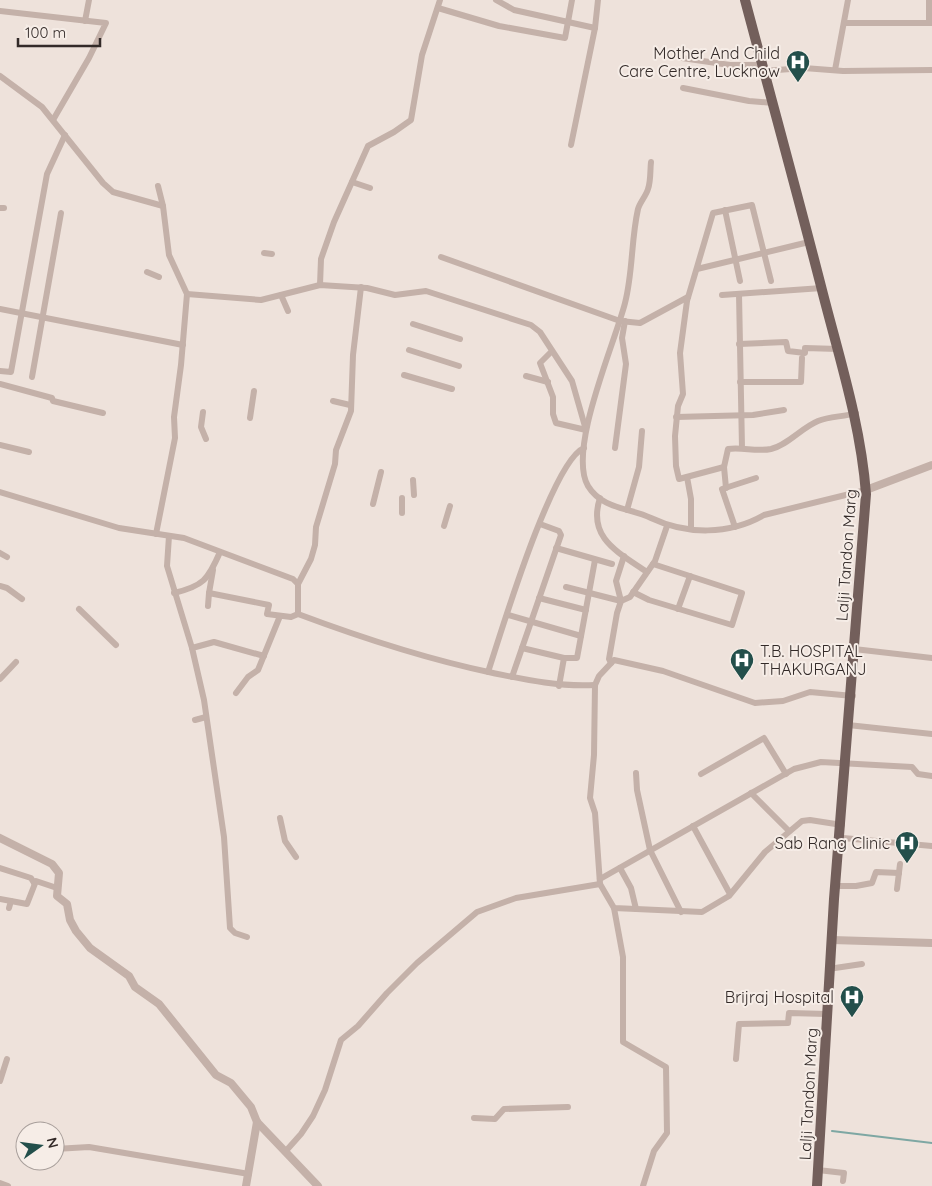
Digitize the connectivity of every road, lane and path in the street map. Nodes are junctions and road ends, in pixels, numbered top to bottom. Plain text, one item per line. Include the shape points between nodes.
1 (89, 0) edge
2 (440, 0) edge
3 (497, 0) edge
4 (572, 0) edge
5 (598, 0) edge
6 (745, 0) edge
7 (750, 0) edge
8 (848, 0) edge
9 (929, 0) edge
10 (438, 8) junction
11 (0, 10) edge
12 (85, 21) junction
13 (569, 22) junction
14 (844, 23) junction
15 (931, 24) edge
16 (595, 28) junction
17 (682, 58) dead end
18 (765, 68) junction
19 (836, 70) junction
20 (932, 70) edge
21 (0, 76) edge
22 (683, 88) dead end
23 (773, 104) junction
24 (53, 120) junction
25 (65, 136) junction
26 (571, 145) dead end
27 (651, 162) dead end
28 (352, 182) junction
29 (158, 186) dead end
30 (370, 188) dead end
31 (163, 206) junction
32 (725, 210) junction
33 (61, 213) dead end
34 (810, 242) junction
35 (763, 252) junction
36 (264, 253) dead end
37 (272, 254) dead end
38 (441, 257) dead end
39 (735, 259) junction
40 (697, 269) junction
41 (147, 272) dead end
42 (159, 277) dead end
43 (740, 281) dead end
44 (772, 281) dead end
45 (821, 281) junction
46 (320, 285) junction
47 (361, 288) junction
48 (187, 294) junction
49 (738, 294) junction
50 (281, 295) junction
51 (722, 296) dead end
52 (688, 297) junction
53 (0, 309) edge
54 (288, 311) dead end
55 (20, 313) junction
56 (43, 318) junction
57 (623, 321) junction
58 (413, 324) dead end
59 (460, 339) dead end
60 (183, 344) junction
61 (739, 344) junction
62 (838, 349) junction
63 (409, 350) dead end
64 (552, 351) junction
65 (802, 358) dead end
66 (459, 366) dead end
67 (0, 371) edge
68 (404, 375) dead end
69 (526, 376) dead end
70 (32, 377) dead end
71 (548, 382) junction
72 (740, 382) junction
73 (0, 384) edge
74 (452, 389) dead end
75 (254, 391) dead end
76 (333, 401) dead end
77 (350, 405) junction
78 (784, 410) dead end
79 (203, 412) dead end
80 (103, 413) dead end
81 (856, 414) junction
82 (741, 415) junction
83 (676, 417) junction
84 (250, 418) dead end
85 (586, 430) junction
86 (642, 431) dead end
87 (206, 439) dead end
88 (0, 445) edge
89 (584, 448) junction
90 (615, 448) dead end
91 (742, 448) junction
92 (29, 452) dead end
93 (932, 465) edge
94 (724, 468) junction
95 (381, 472) dead end
96 (687, 477) junction
97 (756, 478) dead end
98 (413, 480) dead end
99 (726, 488) junction
100 (868, 489) junction
101 (0, 492) edge
102 (414, 495) dead end
103 (402, 498) dead end
104 (600, 498) junction
105 (373, 504) dead end
106 (450, 506) dead end
107 (627, 510) junction
108 (402, 513) dead end
109 (540, 524) junction
110 (444, 526) dead end
111 (667, 526) junction
112 (735, 527) junction
113 (691, 530) junction
114 (156, 534) junction
115 (169, 536) junction
116 (556, 548) junction
117 (220, 552) junction
118 (0, 553) edge
119 (624, 556) junction
120 (7, 557) dead end
121 (595, 560) junction
122 (612, 564) dead end
123 (653, 564) junction
124 (213, 569) junction
125 (647, 572) junction
126 (690, 576) junction
127 (296, 582) junction
128 (0, 586) edge
129 (566, 587) dead end
130 (174, 592) junction
131 (633, 592) junction
132 (210, 593) junction
133 (589, 593) junction
134 (539, 598) junction
135 (22, 599) dead end
136 (622, 601) junction
137 (208, 606) dead end
138 (678, 609) junction
139 (79, 610) dead end
140 (586, 610) junction
141 (298, 614) junction
142 (508, 614) junction
143 (280, 616) junction
144 (530, 623) junction
145 (581, 636) junction
146 (116, 645) dead end
147 (192, 648) junction
148 (522, 648) junction
149 (856, 649) junction
150 (264, 656) junction
151 (564, 658) junction
152 (932, 658) edge
153 (16, 662) dead end
154 (611, 663) junction
155 (488, 672) junction
156 (512, 677) junction
157 (0, 679) edge
158 (595, 684) junction
159 (559, 686) junction
160 (236, 693) dead end
161 (852, 696) junction
162 (206, 717) junction
163 (195, 720) dead end
164 (850, 725) junction
165 (932, 734) edge
166 (847, 762) junction
167 (636, 773) dead end
168 (701, 774) dead end
169 (786, 774) junction
170 (932, 776) edge
171 (751, 793) junction
172 (280, 818) dead end
173 (842, 825) junction
174 (693, 826) junction
175 (788, 832) junction
176 (0, 838) edge
177 (843, 838) junction
178 (932, 846) edge
179 (650, 850) junction
180 (296, 857) dead end
181 (900, 864) dead end
182 (0, 868) edge
183 (620, 868) junction
184 (899, 873) junction
185 (600, 882) junction
186 (34, 883) junction
187 (839, 886) junction
188 (57, 888) junction
189 (897, 889) dead end
190 (730, 894) junction
191 (0, 899) edge
192 (614, 908) junction
193 (636, 909) junction
194 (681, 912) junction
195 (247, 937) dead end
196 (834, 940) junction
197 (932, 943) edge
198 (862, 964) dead end
199 (835, 968) junction
200 (827, 1014) junction
201 (7, 1059) dead end
202 (736, 1059) dead end
203 (827, 1073) junction
204 (0, 1081) edge
205 (568, 1107) dead end
206 (474, 1118) dead end
207 (258, 1122) junction
208 (65, 1148) edge
209 (285, 1152) junction
210 (821, 1171) junction
211 (249, 1174) junction
212 (843, 1181) dead end
213 (0, 1183) edge
214 (8, 1186) edge
215 (246, 1186) edge
216 (318, 1186) edge
217 (643, 1186) edge
218 (817, 1186) edge
219 (822, 1186) edge

1 - 12 street
2 - 10 street
3 - 13 street via 514,10
4 - 13 street
5 - 16 street
6 - 18 main road, Lalji Tandon Marg
7 - 18 main road, Lalji Tandon Marg
8 - 14 street
9 - 15 street
10 - 13 street via 498,26 562,38 566,36
10 - 28 street via 422,55 410,120 368,146
11 - 12 street
12 - 24 street via 106,23
13 - 16 street
14 - 15 street
14 - 19 street
16 - 26 street
17 - 18 street
18 - 19 street
18 - 23 main road, Lalji Tandon Marg
18 - 45 main road, Lalji Tandon Marg
19 - 20 street
21 - 24 street via 42,107
22 - 23 street
23 - 34 main road, Lalji Tandon Marg
24 - 25 street
25 - 31 street via 113,192
25 - 55 street via 47,174
27 - 57 street via 648,189 638,207
28 - 30 street
28 - 46 street via 321,259
29 - 31 street
31 - 48 street via 170,255
32 - 35 street via 752,205
32 - 39 street
32 - 40 street via 713,213
33 - 56 street
34 - 35 street
34 - 45 main road, Lalji Tandon Marg
35 - 39 street
35 - 44 street
36 - 37 street
38 - 57 street
39 - 40 street
39 - 43 street
40 - 52 street
41 - 42 street
45 - 49 street
45 - 62 main road, Lalji Tandon Marg
45 - 81 main road, Lalji Tandon Marg
46 - 47 street
46 - 50 street
47 - 64 street via 395,295 426,291 531,325 540,332
47 - 77 street
48 - 50 street via 261,300
48 - 60 street
49 - 51 street
49 - 61 street
50 - 54 street
52 - 57 street via 640,323
52 - 83 street via 680,353 683,394
53 - 55 street
55 - 56 street
55 - 67 street via 11,372
56 - 60 street
56 - 70 street
57 - 85 street via 598,384
57 - 90 street via 626,364
58 - 59 street
60 - 114 street via 174,417 175,438
61 - 62 street via 786,342 788,351 805,353 805,348
61 - 72 street
62 - 81 main road, Lalji Tandon Marg
63 - 66 street
64 - 71 street via 540,364
64 - 85 street via 572,381
65 - 72 street via 801,382
68 - 74 street
69 - 71 street
71 - 85 street via 556,423
72 - 82 street
73 - 80 street via 52,398 53,402
75 - 84 street
76 - 77 street
77 - 127 street via 351,411 336,450 335,464 316,527 315,545 302,577
78 - 82 street
79 - 87 street via 200,426
81 - 91 street via 820,420 771,449
81 - 100 main road, Lalji Tandon Marg
82 - 83 street
82 - 91 street
83 - 96 street via 676,466 679,479
85 - 89 street
86 - 107 street via 639,467
88 - 92 street
89 - 104 street via 588,486
89 - 109 street via 576,451 565,465
91 - 94 street via 728,449
93 - 100 street
94 - 96 street
94 - 99 street
95 - 105 street
96 - 113 street
97 - 99 street
98 - 102 street
99 - 112 street via 722,489
100 - 112 street via 764,515
100 - 149 main road, Lalji Tandon Marg
101 - 114 street via 119,528
103 - 108 street
104 - 107 street via 605,503
104 - 119 street via 597,526 602,538
106 - 110 street
107 - 111 street
109 - 116 street via 560,532
109 - 142 street
111 - 113 street
111 - 123 street
112 - 113 street via 719,531
114 - 115 street
115 - 117 street via 184,538
115 - 130 street via 167,566
116 - 121 street
116 - 134 street
117 - 124 street
117 - 127 street
118 - 120 street
119 - 125 street
119 - 136 street via 616,581
121 - 122 street
121 - 133 street
123 - 125 street
123 - 126 street
124 - 130 street via 195,588
124 - 132 street
125 - 131 street
126 - 138 street
126 - 138 street via 742,593 732,626
127 - 141 street
128 - 135 street
129 - 133 street
130 - 147 street
131 - 136 street
131 - 138 street
132 - 137 street
132 - 143 street via 269,605 267,614
133 - 136 street
133 - 140 street
134 - 140 street
134 - 144 street
136 - 154 street via 616,614
139 - 146 street
140 - 145 street
141 - 143 street
141 - 155 street via 399,650
142 - 144 street
142 - 155 street
143 - 150 street
144 - 145 street
144 - 148 street
145 - 151 street via 577,658
147 - 150 street via 214,642
147 - 162 street
148 - 151 street
148 - 156 street
149 - 152 street
149 - 161 main road, Lalji Tandon Marg
150 - 160 street via 258,670
151 - 159 street
153 - 157 street
154 - 158 street
154 - 161 street via 614,660 663,671 755,703 783,701 810,692
155 - 156 street
156 - 159 street
158 - 159 street
158 - 185 street via 590,798 595,813
161 - 164 main road, Lalji Tandon Marg
162 - 163 street
162 - 195 street via 224,837 230,928
164 - 165 street
164 - 166 main road, Lalji Tandon Marg
166 - 169 street via 821,762
166 - 170 street via 912,767 918,774
166 - 173 main road, Lalji Tandon Marg
167 - 179 street
168 - 169 street via 764,738
169 - 171 street
171 - 174 street
171 - 175 street
172 - 180 street via 285,841
173 - 175 street via 810,820
173 - 177 main road, Lalji Tandon Marg
173 - 196 main road, Lalji Tandon Marg
174 - 179 street
174 - 190 street
175 - 190 street via 765,852
176 - 188 street via 52,864 59,873
177 - 178 street
177 - 187 main road, Lalji Tandon Marg
179 - 183 street
179 - 194 street
181 - 184 street
182 - 186 street via 30,878
183 - 185 street
183 - 193 street
184 - 187 street via 876,872 872,883
184 - 189 street
185 - 192 street
185 - 209 street via 516,898 477,912 387,992 358,1026 341,1040 313,1116
186 - 188 street via 37,881
186 - 191 street via 27,904 10,904
187 - 196 main road, Lalji Tandon Marg
188 - 207 street via 57,896 68,904 70,920 76,931 90,948 129,976 135,986 159,1004 216,1075 231,1083 251,1107
190 - 194 street via 702,912
192 - 193 street
192 - 217 street via 623,956 623,1042 666,1067 667,1133 654,1151
193 - 194 street
196 - 197 street
196 - 199 main road, Lalji Tandon Marg
196 - 200 main road, Lalji Tandon Marg
198 - 199 street
199 - 203 main road, Lalji Tandon Marg
200 - 202 street via 789,1013 788,1023 739,1024
200 - 203 main road, Lalji Tandon Marg
201 - 204 street
203 - 210 main road, Lalji Tandon Marg
205 - 206 street via 504,1109 495,1119
207 - 209 street
207 - 211 street
208 - 211 street via 89,1147
209 - 216 street
210 - 212 street via 844,1173
210 - 218 main road, Lalji Tandon Marg
210 - 219 main road, Lalji Tandon Marg
211 - 215 street
213 - 214 street

